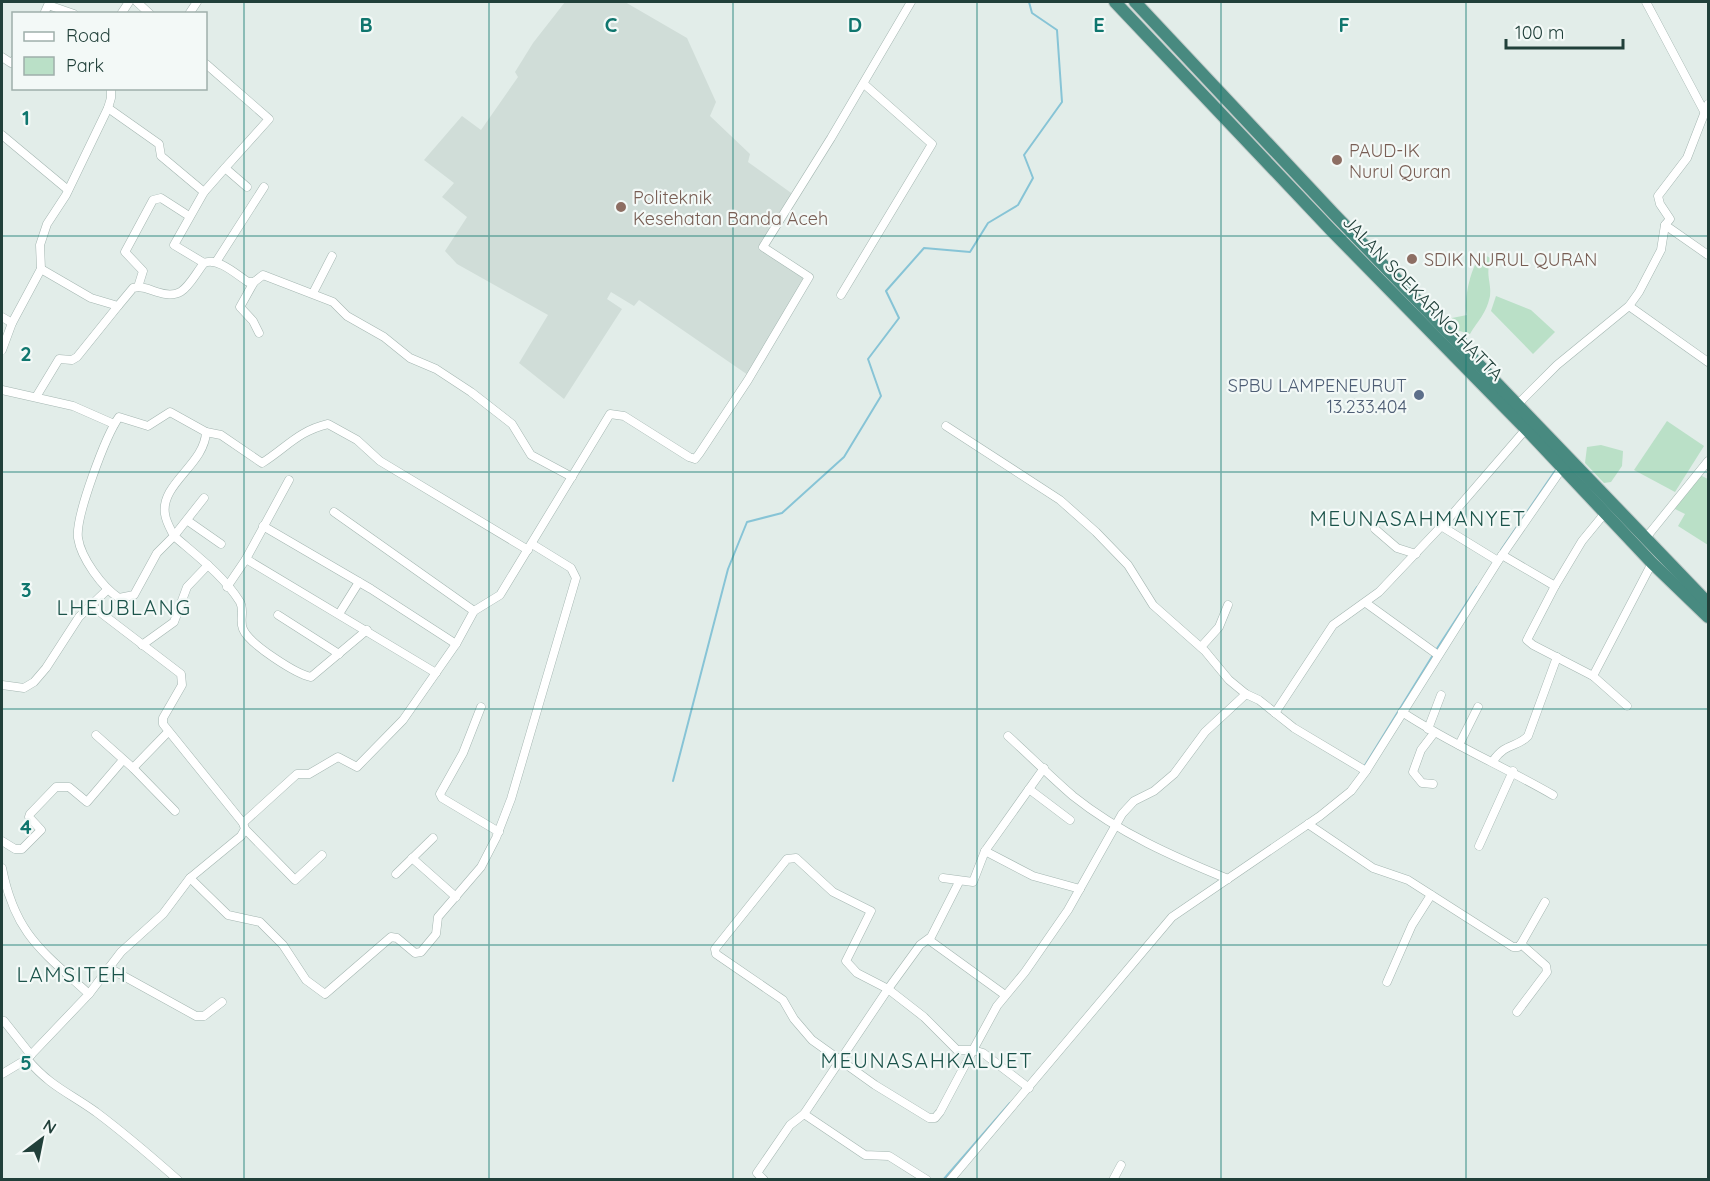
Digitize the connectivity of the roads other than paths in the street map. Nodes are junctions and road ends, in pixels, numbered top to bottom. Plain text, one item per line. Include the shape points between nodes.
1 (911, 2) edge
2 (1115, 2) edge
3 (1135, 2) edge
4 (1646, 2) edge
5 (49, 3) edge
6 (69, 12) edge
7 (207, 64) edge
8 (864, 84) junction
9 (111, 90) edge
10 (1708, 104) edge
11 (108, 108) junction
12 (1705, 113) junction
13 (2, 135) edge
14 (225, 168) junction
15 (247, 187) dead end
16 (264, 187) dead end
17 (68, 190) junction
18 (204, 192) junction
19 (189, 216) junction
20 (1665, 225) junction
21 (1371, 251) junction
22 (332, 255) dead end
23 (1708, 255) edge
24 (1361, 261) junction
25 (216, 262) junction
26 (204, 263) junction
27 (41, 268) junction
28 (254, 282) junction
29 (138, 287) junction
30 (313, 293) junction
31 (841, 295) dead end
32 (118, 306) junction
33 (1629, 306) junction
34 (2, 317) edge
35 (12, 323) junction
36 (259, 333) dead end
37 (2, 350) edge
38 (1708, 362) edge
39 (2, 390) edge
40 (36, 397) junction
41 (1518, 404) junction
42 (114, 424) junction
43 (946, 426) dead end
44 (1526, 429) junction
45 (206, 432) junction
46 (1557, 454) junction
47 (1708, 461) edge
48 (1563, 467) junction
49 (572, 477) junction
50 (289, 480) dead end
51 (204, 498) dead end
52 (334, 512) dead end
53 (1605, 513) junction
54 (188, 521) junction
55 (263, 526) junction
56 (1441, 526) junction
57 (1375, 529) dead end
58 (174, 536) junction
59 (1645, 539) junction
60 (221, 544) dead end
61 (530, 547) junction
62 (1416, 555) junction
63 (1497, 558) junction
64 (246, 559) junction
65 (1652, 563) junction
66 (208, 565) junction
67 (359, 582) junction
68 (1555, 586) junction
69 (227, 587) junction
70 (107, 590) junction
71 (1366, 603) junction
72 (1708, 603) edge
73 (1228, 605) dead end
74 (92, 606) junction
75 (474, 611) junction
76 (339, 614) junction
77 (278, 615) dead end
78 (1708, 617) edge
79 (367, 630) junction
80 (456, 644) junction
81 (142, 645) junction
82 (1201, 647) junction
83 (1434, 653) junction
84 (339, 654) junction
85 (1557, 657) junction
86 (436, 673) junction
87 (1593, 676) junction
88 (2, 686) edge
89 (1246, 694) junction
90 (1441, 695) dead end
91 (481, 706) dead end
92 (1628, 706) dead end
93 (1478, 707) dead end
94 (1402, 712) junction
95 (1275, 713) junction
96 (1431, 731) junction
97 (168, 732) junction
98 (96, 735) dead end
99 (1008, 736) dead end
100 (1459, 745) junction
101 (123, 760) junction
102 (1493, 760) junction
103 (133, 768) junction
104 (1044, 768) junction
105 (1363, 769) junction
106 (1513, 771) junction
107 (1433, 784) dead end
108 (1029, 789) junction
109 (1553, 795) dead end
110 (175, 811) dead end
111 (1070, 820) dead end
112 (1115, 824) junction
113 (1308, 824) junction
114 (244, 826) junction
115 (499, 832) junction
116 (433, 838) dead end
117 (2, 841) edge
118 (1479, 846) dead end
119 (985, 851) junction
120 (322, 855) dead end
121 (412, 858) junction
122 (2, 868) edge
123 (396, 874) dead end
124 (190, 878) junction
125 (944, 878) dead end
126 (1228, 879) junction
127 (959, 882) junction
128 (1080, 889) junction
129 (1431, 895) junction
130 (456, 897) junction
131 (1545, 902) dead end
132 (929, 940) junction
133 (1521, 944) junction
134 (110, 969) junction
135 (1387, 982) dead end
136 (888, 989) junction
137 (89, 994) junction
138 (1005, 995) junction
139 (222, 1002) dead end
140 (1518, 1012) dead end
141 (4, 1021) dead end
142 (973, 1050) junction
143 (29, 1057) junction
144 (840, 1060) junction
145 (2, 1074) edge
146 (1027, 1085) junction
147 (804, 1114) junction
148 (1121, 1164) dead end
149 (178, 1179) edge
150 (764, 1179) edge
151 (927, 1179) edge
152 (950, 1179) edge
153 (1113, 1179) edge

1 - 8 street
2 - 24 highway, JALAN SOEKARNO-HATTA
3 - 21 highway, JALAN SOEKARNO-HATTA
4 - 12 street
5 - 6 street
7 - 14 street via 269,119
8 - 31 street via 932,144
8 - 49 street via 763,248 809,277 699,454 695,459 689,457 624,416 610,414
9 - 11 street
10 - 12 street
11 - 17 street
11 - 18 street via 159,144 161,156
12 - 20 street via 1687,158 1658,196 1670,219
13 - 17 street
14 - 15 street
14 - 18 street
16 - 25 street
17 - 27 street via 43,234
18 - 19 street
19 - 26 street via 174,245
19 - 29 street via 161,198 153,200 125,252 143,271
20 - 23 street
20 - 33 street via 1661,250
21 - 24 highway
21 - 41 highway, JALAN SOEKARNO-HATTA
22 - 30 street
24 - 44 highway, JALAN SOEKARNO-HATTA
25 - 26 street
25 - 28 street
26 - 29 street via 185,288 171,297
27 - 32 street via 91,298
27 - 35 street
28 - 30 street via 263,275
28 - 36 street via 240,307
29 - 32 street
30 - 49 street via 376,330 410,358 436,369 471,392 512,424 531,454
32 - 40 street via 77,357 58,359
33 - 38 street
33 - 41 street via 1557,365
34 - 35 street
35 - 37 street
39 - 40 street
40 - 42 street via 73,406
41 - 46 highway, JALAN SOEKARNO-HATTA
42 - 45 street via 121,417 150,426 172,412
42 - 70 street via 81,514 78,536 80,547
43 - 82 street via 1060,500 1128,565 1153,605
44 - 46 highway, JALAN SOEKARNO-HATTA
44 - 56 street
45 - 58 street via 201,454 182,474 165,508
45 - 61 street via 221,435 262,463 289,441 328,424 357,440 380,461
46 - 48 highway, JALAN SOEKARNO-HATTA
46 - 59 highway, JALAN SOEKARNO-HATTA
47 - 59 street
48 - 53 highway, JALAN SOEKARNO-HATTA
48 - 63 street
49 - 61 street
50 - 55 street
51 - 54 street
52 - 75 street
53 - 65 highway, JALAN SOEKARNO-HATTA
53 - 68 street via 1582,541
54 - 58 street
54 - 60 street
55 - 64 street
55 - 67 street
56 - 62 street
56 - 63 street
57 - 62 street via 1397,548
58 - 66 street
58 - 70 street via 157,553 134,595 121,598
59 - 72 highway, JALAN SOEKARNO-HATTA
61 - 75 street via 500,595
61 - 115 street via 571,568 576,578
62 - 71 street
63 - 68 street
63 - 83 street
64 - 69 street
64 - 76 street
65 - 78 highway, JALAN SOEKARNO-HATTA
65 - 87 street
66 - 69 street
66 - 81 street via 187,587 174,622
67 - 76 street
67 - 80 street
68 - 85 street via 1527,640
69 - 84 street via 241,603 241,622 246,634 287,665 311,677
70 - 74 street
71 - 83 street
71 - 95 street via 1333,625
73 - 82 street via 1220,627
74 - 81 street
74 - 88 street via 79,617 34,682 24,688
75 - 80 street
76 - 79 street
77 - 84 street
79 - 84 street
79 - 86 street
80 - 86 street
81 - 97 street via 182,678 164,718
82 - 89 street
83 - 94 street
85 - 87 street
85 - 102 street via 1528,736 1503,748
86 - 114 street via 403,720 357,767 338,757 309,774 297,774
87 - 92 street
89 - 95 street
89 - 112 street via 1205,732 1174,774 1128,806
90 - 96 street
91 - 115 street via 463,753 440,794
93 - 100 street
94 - 96 street
94 - 105 street
95 - 105 street
96 - 100 street
96 - 107 street via 1413,771 1422,783
97 - 103 street
97 - 114 street
98 - 101 street
99 - 104 street
100 - 102 street
101 - 103 street
101 - 117 street via 87,802 69,787 56,787 30,814 41,830 22,849
102 - 106 street
103 - 110 street
104 - 108 street
104 - 112 street via 1073,795
105 - 113 street via 1351,790
106 - 109 street
106 - 118 street
108 - 111 street
108 - 119 street
112 - 126 street via 1170,855
112 - 128 street
113 - 126 street
113 - 129 street via 1373,868 1403,878
114 - 120 street via 295,880
114 - 124 street via 241,836
115 - 130 street via 481,867
116 - 121 street
119 - 127 street via 973,882
119 - 128 street via 1033,876
121 - 123 street
121 - 130 street
122 - 137 street via 17,920 39,949
124 - 130 street via 228,915 260,922 283,945 306,980 325,994 391,937 415,953 421,952 436,934 438,917
124 - 134 street via 163,914 124,948
125 - 127 street
126 - 146 street via 1161,928
127 - 132 street
128 - 138 street via 1025,972
129 - 133 street via 1513,947
129 - 135 street via 1412,925
131 - 133 street
132 - 136 street via 920,945
132 - 138 street
133 - 140 street via 1546,966 1547,972
134 - 137 street
134 - 139 street via 196,1016 204,1016
136 - 142 street via 924,1017 953,1047 962,1052
136 - 144 street
136 - 144 street via 857,973 846,961 870,910 833,892 796,858 787,859 715,950 783,1000 812,1040
137 - 143 street
138 - 142 street
141 - 143 street
142 - 144 street via 940,1112 932,1119
142 - 146 street
143 - 145 street
143 - 149 street via 61,1092 100,1115
144 - 147 street
146 - 152 street
147 - 150 street via 790,1125 757,1173
147 - 151 street via 865,1155 889,1156
148 - 153 street

